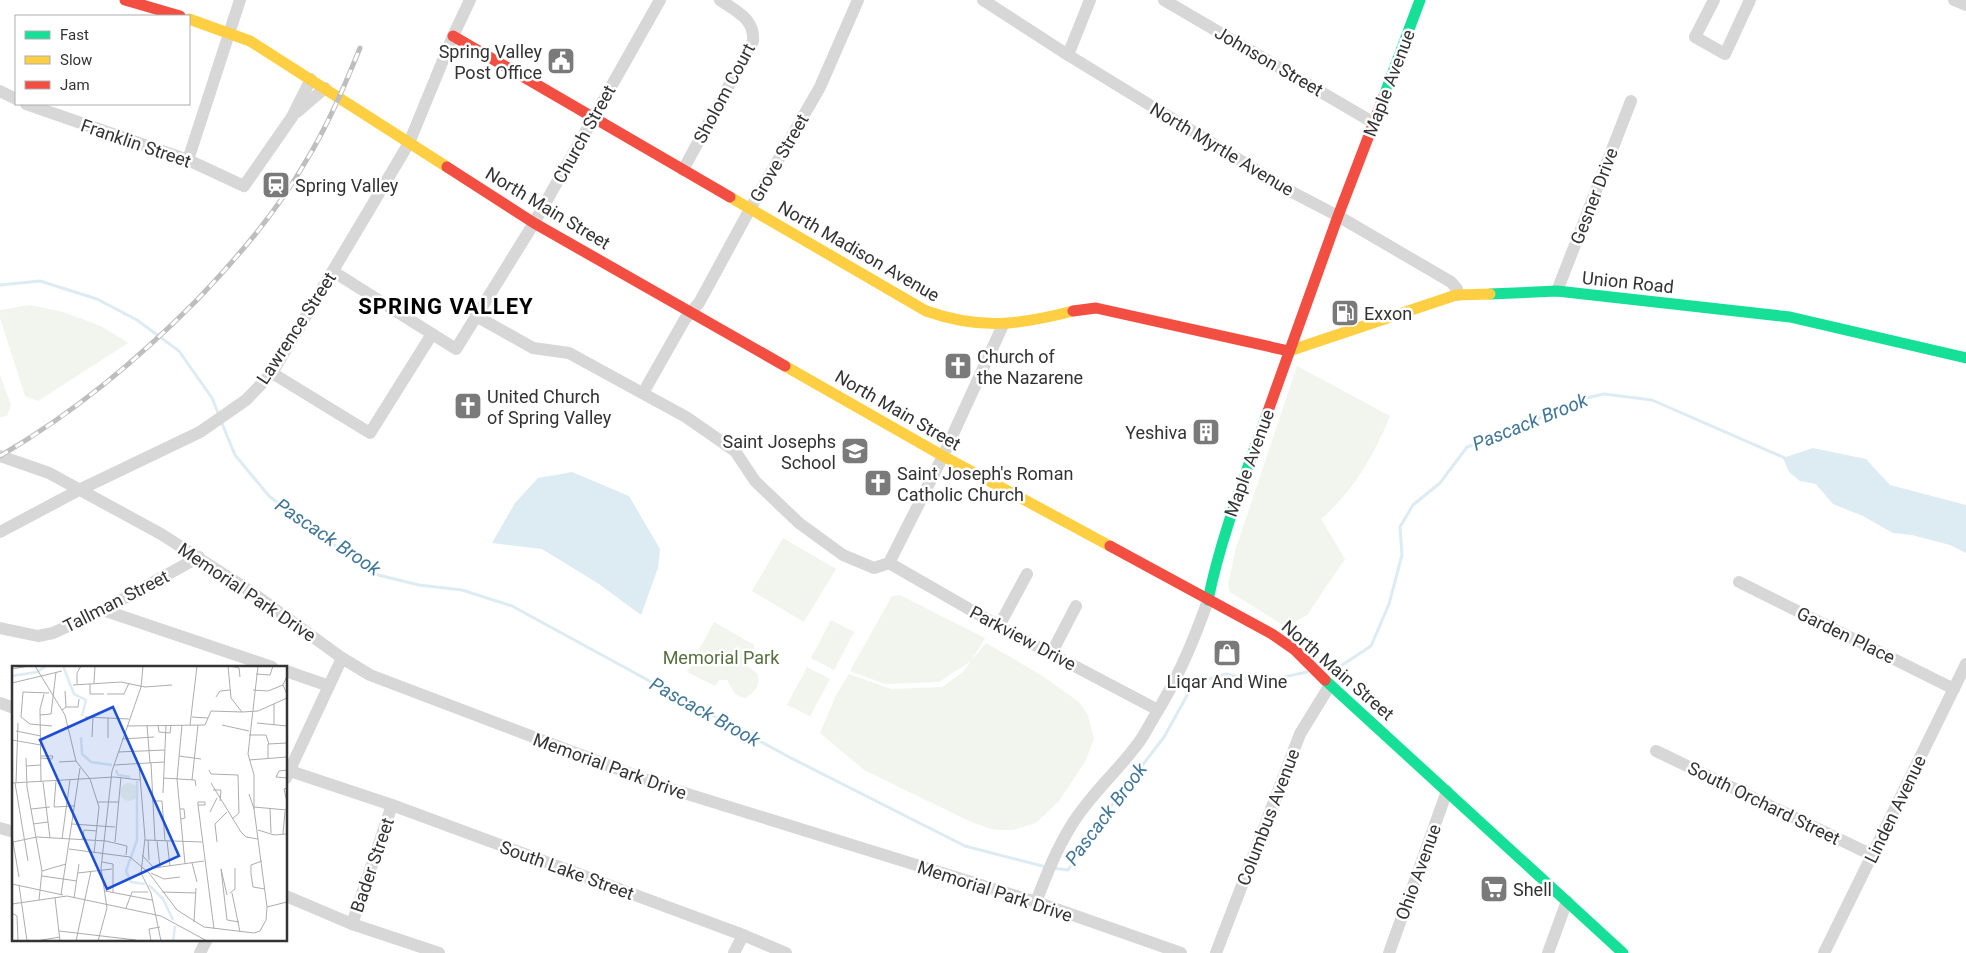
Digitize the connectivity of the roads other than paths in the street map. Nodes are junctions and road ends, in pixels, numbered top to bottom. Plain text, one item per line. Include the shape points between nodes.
1 (125, 0) edge
2 (240, 0) edge
3 (470, 0) edge
4 (660, 0) edge
5 (720, 0) edge
6 (858, 0) edge
7 (983, 0) edge
8 (1090, 0) edge
9 (1164, 0) edge
10 (1420, 0) edge
11 (1714, 0) edge
12 (1750, 0) edge
13 (1954, 0) edge
14 (1966, 5) edge
15 (177, 15) edge
16 (190, 19) edge
17 (229, 32) junction
18 (453, 36) junction
19 (1068, 55) junction
20 (311, 79) junction
21 (325, 88) junction
22 (0, 91) edge
23 (15, 98) edge
24 (1632, 101) dead end
25 (29, 105) edge
26 (292, 117) junction
27 (593, 118) junction
28 (1374, 123) junction
29 (409, 143) junction
30 (188, 160) junction
31 (682, 170) junction
32 (750, 209) junction
33 (1338, 216) junction
34 (534, 223) junction
35 (334, 272) junction
36 (1557, 292) junction
37 (1458, 295) junction
38 (691, 312) junction
39 (476, 316) junction
40 (1003, 326) junction
41 (432, 334) junction
42 (1289, 351) junction
43 (1966, 358) edge
44 (272, 373) junction
45 (643, 393) junction
46 (0, 456) edge
47 (943, 456) junction
48 (79, 490) junction
49 (0, 532) edge
50 (199, 557) junction
51 (889, 563) junction
52 (1027, 574) dead end
53 (1739, 582) dead end
54 (1208, 600) junction
55 (1076, 606) dead end
56 (103, 610) junction
57 (1000, 626) junction
58 (0, 628) edge
59 (1051, 654) junction
60 (342, 658) junction
61 (1966, 664) edge
62 (269, 666) edge
63 (288, 672) edge
64 (1326, 681) junction
65 (330, 686) junction
66 (1954, 689) junction
67 (0, 703) edge
68 (12, 707) edge
69 (1158, 710) junction
70 (1656, 751) dead end
71 (288, 775) edge
72 (1447, 792) junction
73 (392, 806) junction
74 (1872, 855) junction
75 (288, 897) edge
76 (1567, 901) junction
77 (1036, 902) junction
78 (352, 924) junction
79 (743, 935) junction
80 (206, 940) edge
81 (200, 953) edge
82 (439, 953) edge
83 (734, 953) edge
84 (786, 953) edge
85 (1181, 953) edge
86 (1216, 953) edge
87 (1389, 953) edge
88 (1548, 953) edge
89 (1623, 953) edge
90 (1824, 953) edge

1 - 15 street
2 - 17 street
3 - 18 street, Lawrence Street
4 - 27 street, Church Street
5 - 31 street, Sholom Court via 751,24 753,41
6 - 32 street, Grove Street via 820,87
7 - 19 street, North Myrtle Avenue
8 - 19 street
9 - 28 street, Johnson Street
10 - 28 street, Maple Avenue
11 - 12 street via 1695,37 1725,54
13 - 14 street
16 - 17 street, North Main Street
17 - 20 street, North Main Street via 250,41
17 - 30 street
18 - 27 street, North Madison Avenue
18 - 29 street, Lawrence Street
19 - 33 street, North Myrtle Avenue via 1292,192
20 - 21 street, North Main Street
20 - 26 street
21 - 26 street
21 - 29 street, North Main Street
22 - 23 street
24 - 36 street, Gesner Drive
25 - 30 street, Franklin Street
26 - 30 street, Franklin Street via 244,186
27 - 31 street, North Madison Avenue
27 - 34 street, Church Street
28 - 33 street, Maple Avenue
29 - 34 street, North Main Street
29 - 35 street, Lawrence Street
31 - 32 street, North Madison Avenue
32 - 38 street, Grove Street
32 - 40 street, North Madison Avenue via 926,311 976,325
33 - 37 street, North Myrtle Avenue via 1451,282
33 - 42 street, Maple Avenue
34 - 38 street, North Main Street
34 - 39 street, Church Street
35 - 41 street
35 - 44 street, Lawrence Street
36 - 37 street, Union Road
36 - 43 street, Union Road via 1790,317
37 - 42 street, Union Road
38 - 45 street, Grove Street
38 - 47 street, North Main Street
39 - 41 street, Church Street via 456,349
39 - 45 street via 533,348 569,353
40 - 42 street, North Madison Avenue via 1082,308 1096,308
40 - 47 street
41 - 44 street via 370,434
42 - 54 street, Maple Avenue via 1226,526
44 - 48 street, Lawrence Street via 246,400 200,432
45 - 51 street via 686,417 735,451 755,482 799,523 843,555 874,568
46 - 48 street, Memorial Park Drive via 49,474
47 - 51 street
47 - 54 street, North Main Street
48 - 49 street, Lawrence Street
48 - 50 street, Memorial Park Drive
50 - 56 street, Tallman Street
50 - 60 street, Memorial Park Drive
51 - 57 street, Parkview Drive
52 - 57 street
53 - 66 street, Garden Place
54 - 64 street, North Main Street via 1272,634 1295,650
54 - 69 street, Maple Avenue via 1180,672
55 - 59 street
56 - 58 street, Tallman Street via 53,633 38,636
56 - 62 street
57 - 59 street, Parkview Drive
59 - 69 street, Parkview Drive
60 - 65 street
60 - 77 street, Memorial Park Drive via 370,675 405,689 668,788
61 - 66 street, Linden Avenue
63 - 65 street
64 - 72 street, North Main Street
64 - 86 street, Columbus Avenue via 1300,734
65 - 71 street
66 - 74 street, Linden Avenue
67 - 68 street
69 - 77 street, Maple Avenue via 1136,746 1071,826
70 - 74 street, South Orchard Street
71 - 73 street, South Lake Street
72 - 76 street, North Main Street
72 - 87 street, Ohio Avenue
73 - 78 street, Bader Street
73 - 79 street, South Lake Street
74 - 90 street, Linden Avenue
75 - 78 street
76 - 88 street
76 - 89 street, North Main Street
77 - 85 street, Memorial Park Drive
78 - 82 street
79 - 83 street
79 - 84 street, South Lake Street
80 - 81 street

